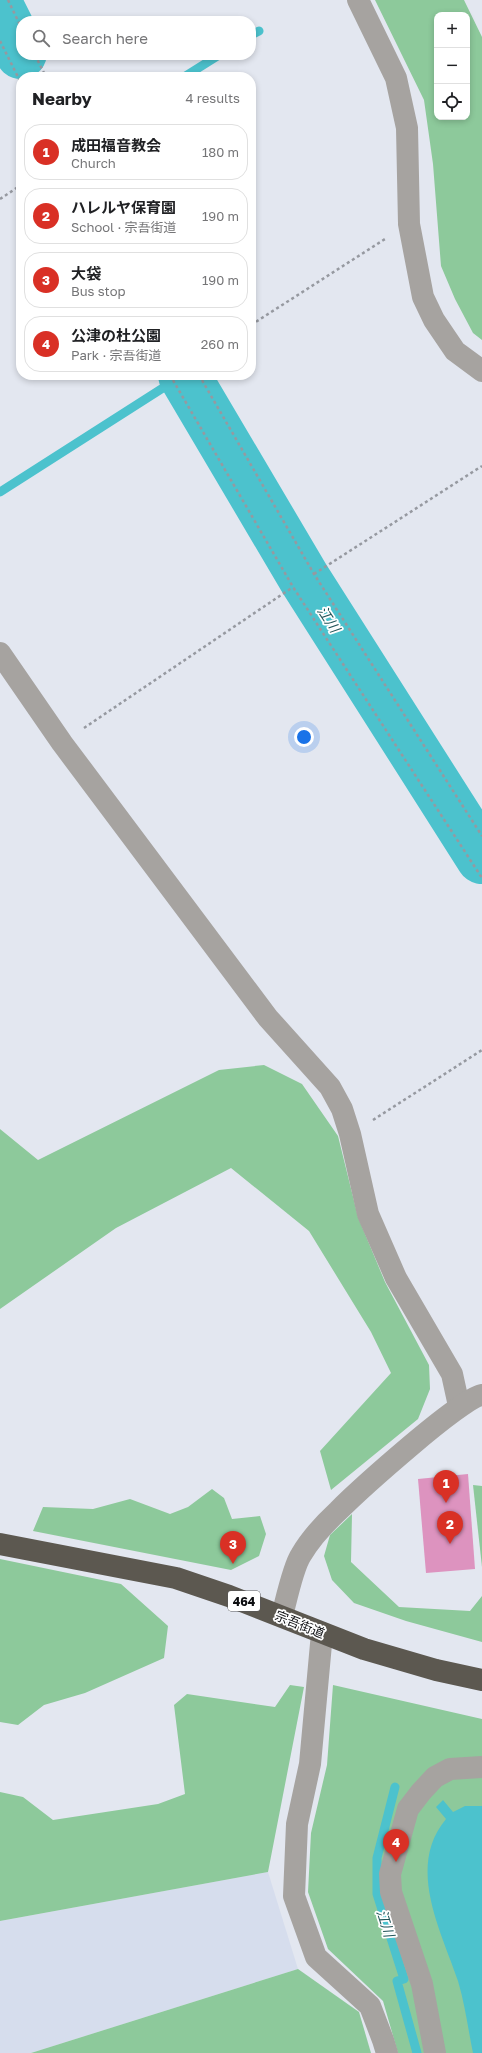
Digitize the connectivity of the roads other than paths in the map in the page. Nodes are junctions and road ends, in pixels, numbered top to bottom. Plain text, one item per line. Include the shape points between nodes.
1 (358, 0) edge
2 (482, 371) edge
3 (0, 652) edge
4 (482, 1395) edge
5 (459, 1406) junction
6 (0, 1544) edge
7 (282, 1616) junction
8 (322, 1633) junction
9 (482, 1680) edge
10 (482, 1767) edge
11 (387, 2053) edge
12 (435, 2053) edge

1 - 2 street via 396,78 407,128 409,224 423,297 434,320 455,351
3 - 5 street via 62,743 268,1018 330,1087 342,1109 350,1134 368,1214 396,1278 452,1374
4 - 5 street
5 - 7 street via 339,1510 315,1535 300,1556
6 - 7 highway, 宗吾街道 / 464 via 176,1578
7 - 8 highway, 宗吾街道 / 464
8 - 9 highway, 宗吾街道 / 464 via 364,1649
8 - 11 street via 310,1764 297,1824 294,1896 316,1958 370,2006
10 - 12 street via 450,1769 435,1778 421,1792 408,1810 392,1867 391,1892 422,1984

